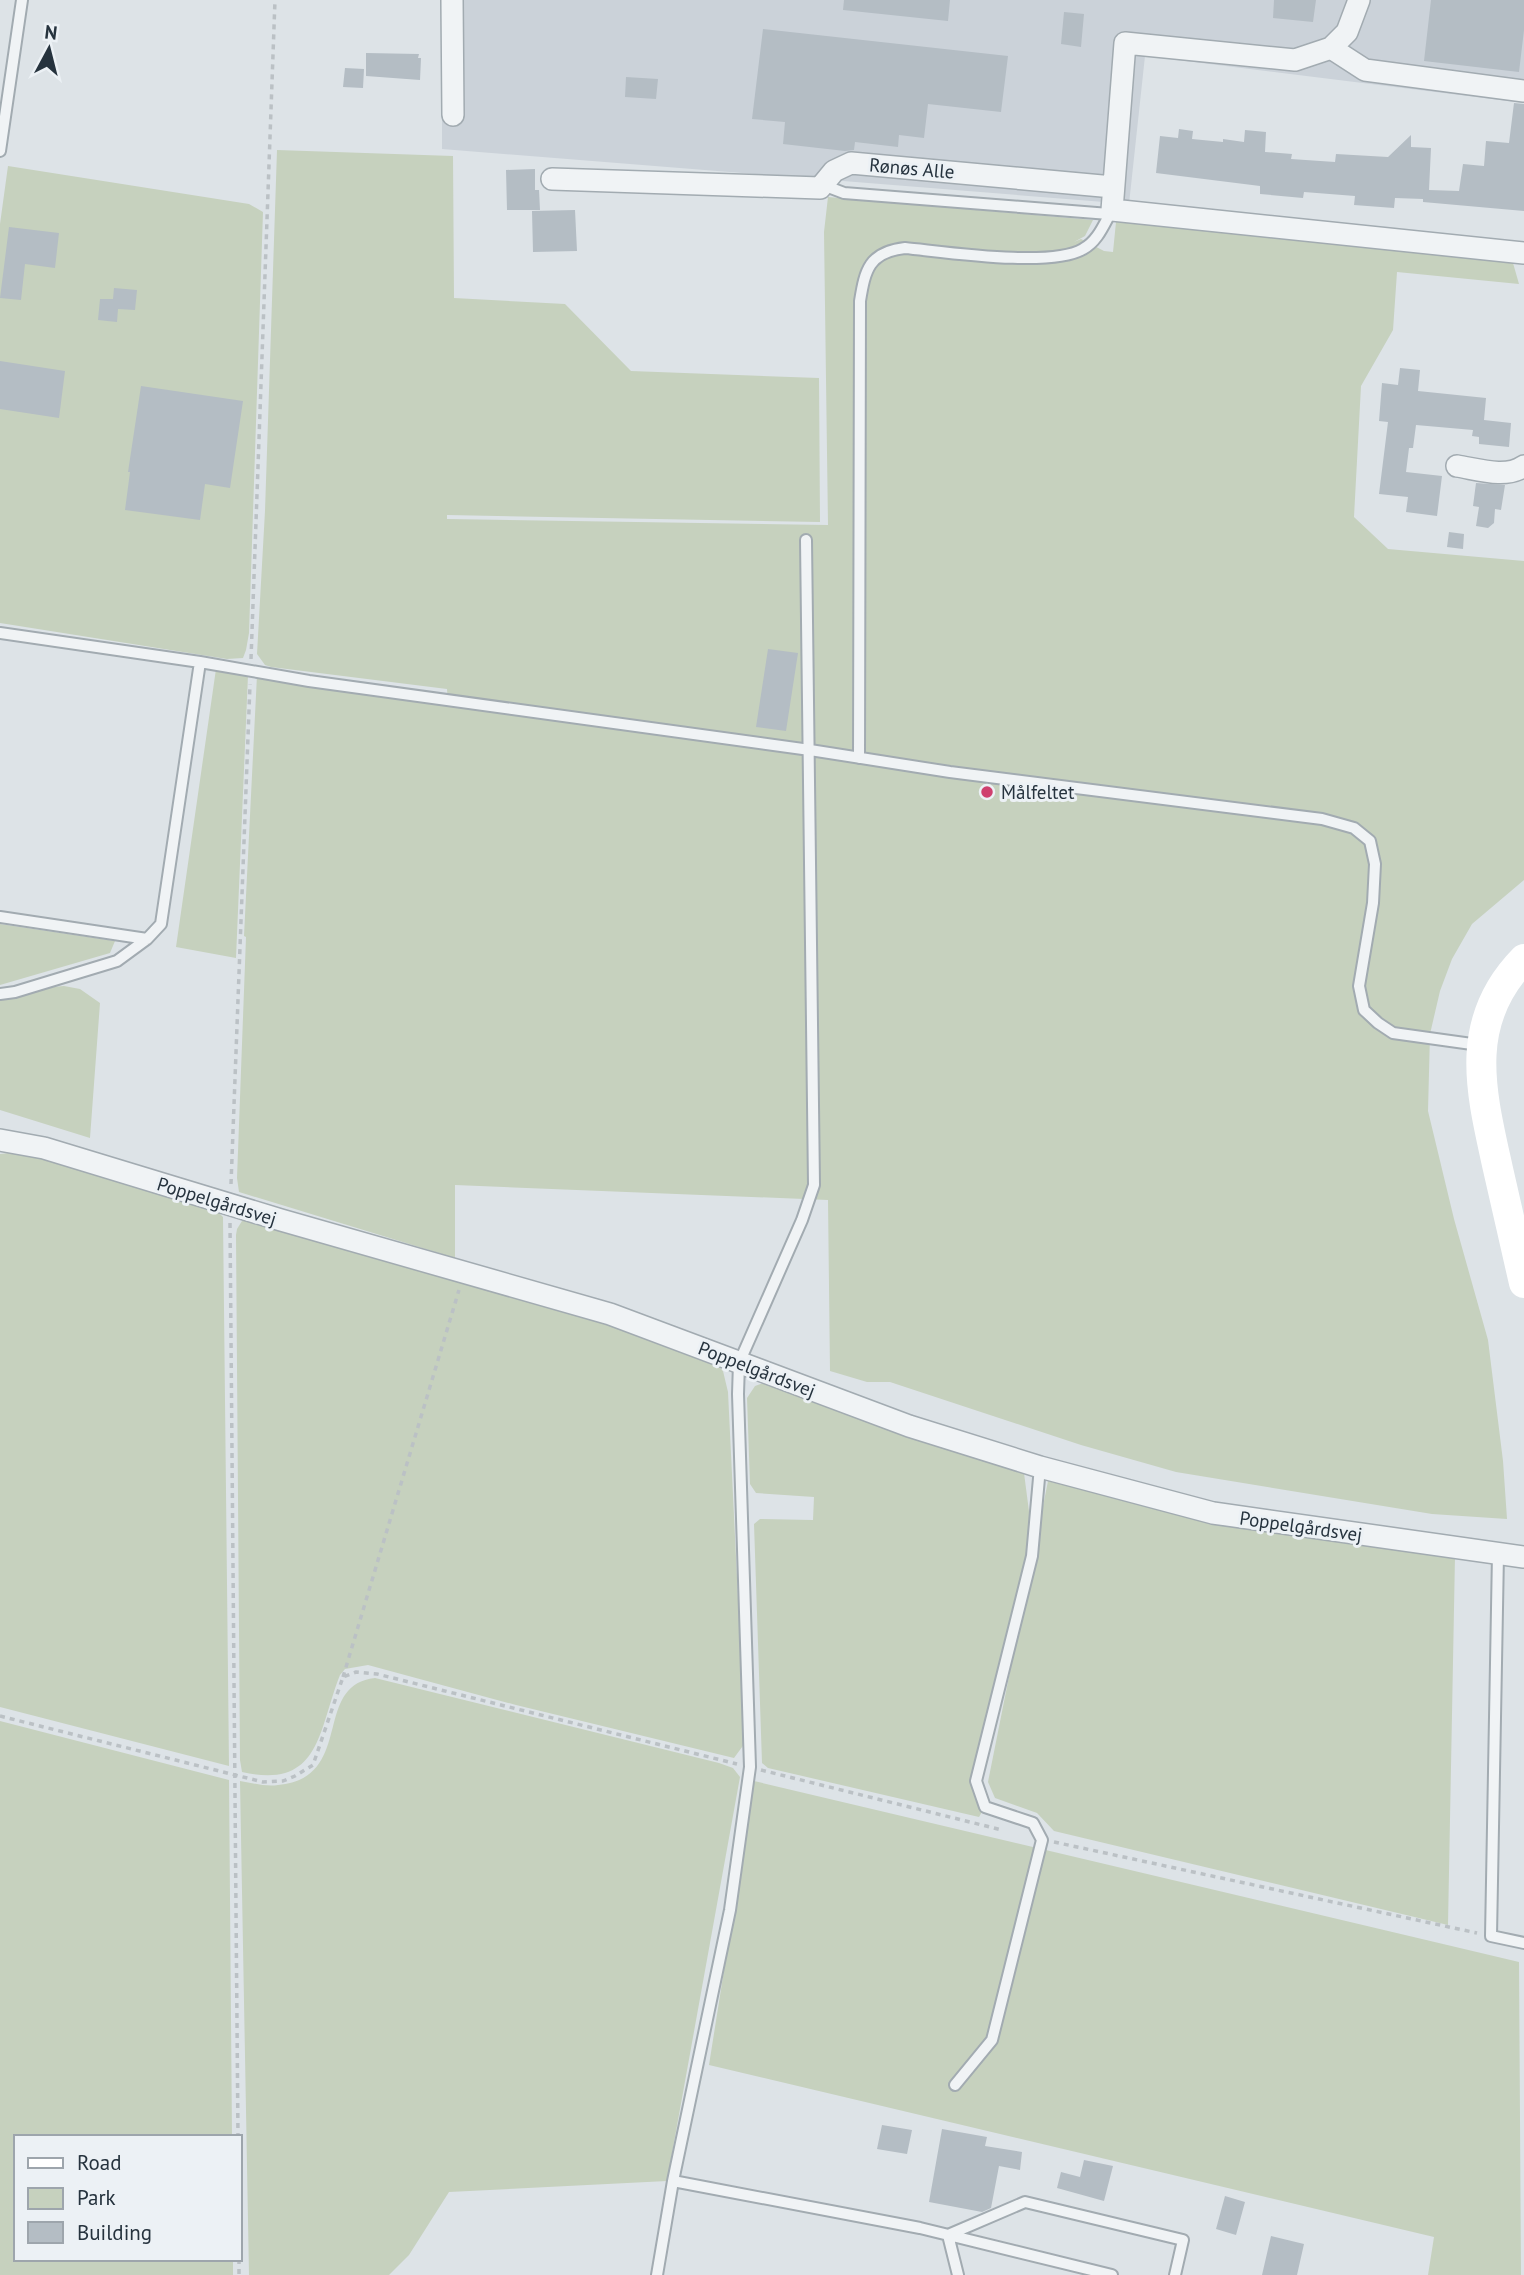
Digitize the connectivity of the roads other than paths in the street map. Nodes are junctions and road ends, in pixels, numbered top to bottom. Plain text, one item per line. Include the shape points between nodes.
1 (22, 0) edge
2 (452, 0) edge
3 (1359, 0) edge
4 (1331, 48) junction
5 (1524, 91) edge
6 (453, 115) dead end
7 (0, 151) edge
8 (552, 179) dead end
9 (822, 185) junction
10 (1113, 187) junction
11 (1111, 212) junction
12 (1524, 253) edge
13 (1457, 466) dead end
14 (1524, 466) edge
15 (806, 540) dead end
16 (0, 633) edge
17 (200, 662) junction
18 (810, 750) junction
19 (859, 758) junction
20 (0, 917) edge
21 (147, 939) junction
22 (1524, 959) edge
23 (0, 994) edge
24 (1481, 1046) junction
25 (0, 1140) edge
26 (1524, 1283) edge
27 (739, 1363) junction
28 (1040, 1467) junction
29 (1498, 1554) junction
30 (1524, 1558) edge
31 (1524, 1943) edge
32 (955, 2085) dead end
33 (673, 2181) junction
34 (948, 2235) junction
35 (657, 2275) edge
36 (958, 2275) edge
37 (1112, 2275) edge
38 (1174, 2275) edge

1 - 7 lane
2 - 6 street
3 - 4 street via 1347,32
4 - 5 street via 1364,70
4 - 10 street via 1295,60 1125,43
8 - 9 street
9 - 10 street, Rønøs Alle via 834,171 851,163
9 - 11 lane via 844,193
10 - 11 street
11 - 12 street
11 - 19 lane via 1091,244 1072,254 1041,257 905,248 879,256 864,275 860,315
13 - 14 street via 1500,473
15 - 18 lane
16 - 17 lane
17 - 18 lane
17 - 21 lane via 161,924
18 - 19 lane
18 - 27 lane via 814,1185
19 - 24 lane via 1322,819 1354,828 1370,841 1375,864 1359,986 1364,1010 1393,1033
20 - 21 lane
21 - 23 lane via 117,961
22 - 24 street via 1496,997
24 - 26 street via 1482,1098
25 - 27 street, Poppelgårdsvej via 44,1148 610,1314
27 - 28 street, Poppelgårdsvej via 909,1426
27 - 33 lane via 750,1767 730,1910
28 - 29 street, Poppelgårdsvej via 1213,1513
28 - 32 lane via 1032,1556 976,1781 985,1807 1034,1823 1042,1840 992,2040
29 - 30 street, Poppelgårdsvej
29 - 31 lane via 1491,1936
33 - 34 lane
33 - 35 lane
34 - 36 lane
34 - 37 lane
34 - 38 lane via 1025,2202 1183,2240

